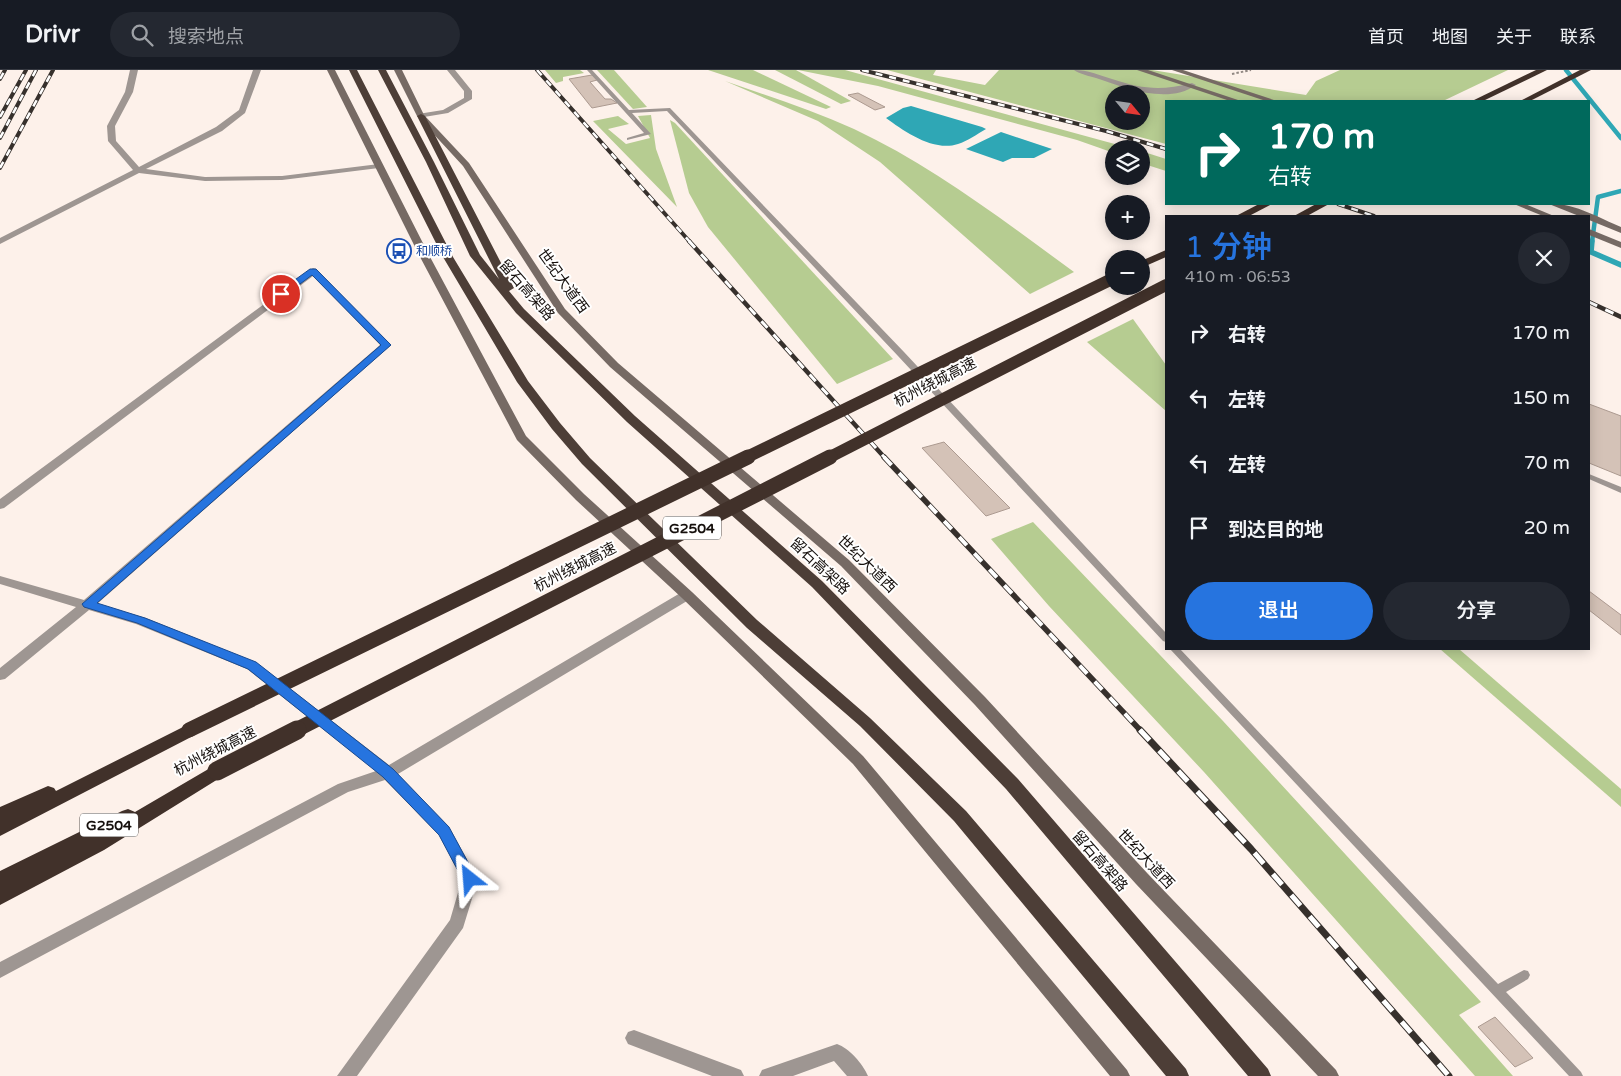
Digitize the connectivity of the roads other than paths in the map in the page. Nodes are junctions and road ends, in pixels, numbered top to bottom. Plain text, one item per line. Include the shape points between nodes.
1 (134, 70) edge
2 (257, 70) edge
3 (331, 70) edge
4 (354, 70) edge
5 (382, 70) edge
6 (398, 70) edge
7 (451, 70) edge
8 (589, 70) edge
9 (1078, 70) edge
10 (1141, 70) edge
11 (1176, 70) edge
12 (1543, 70) edge
13 (1587, 70) edge
14 (1192, 85) junction
15 (1234, 100) edge
16 (1270, 100) edge
17 (1478, 100) edge
18 (1526, 100) edge
19 (628, 112) junction
20 (422, 116) junction
21 (629, 139) dead end
22 (379, 166) junction
23 (138, 171) junction
24 (1265, 205) edge
25 (1322, 205) edge
26 (1521, 205) edge
27 (1556, 205) edge
28 (1243, 215) edge
29 (1301, 215) edge
30 (1547, 215) edge
31 (1583, 215) edge
32 (1590, 218) edge
33 (1621, 230) edge
34 (1590, 232) edge
35 (0, 241) edge
36 (1621, 245) edge
37 (1165, 253) edge
38 (1150, 261) edge
39 (1105, 282) edge
40 (1165, 285) edge
41 (520, 311) junction
42 (1590, 476) edge
43 (1621, 490) edge
44 (0, 505) edge
45 (0, 580) edge
46 (687, 595) junction
47 (88, 604) junction
48 (1165, 638) edge
49 (1176, 650) edge
50 (0, 675) edge
51 (189, 730) junction
52 (218, 771) junction
53 (388, 773) junction
54 (0, 814) edge
55 (0, 829) edge
56 (0, 880) edge
57 (0, 897) edge
58 (0, 970) edge
59 (1524, 975) dead end
60 (1498, 990) junction
61 (634, 1038) dead end
62 (346, 1076) edge
63 (735, 1076) edge
64 (768, 1076) edge
65 (859, 1076) edge
66 (1121, 1076) edge
67 (1179, 1076) edge
68 (1260, 1076) edge
69 (1330, 1076) edge
70 (1577, 1076) edge

1 - 23 street via 111,133 112,141
2 - 23 street via 242,111 219,129
3 - 22 main road
4 - 67 highway via 448,257 523,382 556,426 586,462 752,624 865,722 960,816
5 - 41 highway, 留石高架路 via 475,256
6 - 20 main road, 世纪大道西
7 - 20 street via 468,91 468,99 443,113
8 - 19 lane
9 - 14 street via 1143,91 1177,92
10 - 14 main road
11 - 16 main road
12 - 17 highway
13 - 18 highway
14 - 15 main road
19 - 21 lane via 648,134
19 - 48 lane via 668,109
20 - 41 highway
20 - 69 main road, 世纪大道西 via 466,165 561,311 614,366 845,562 980,701 1142,879
22 - 23 street via 282,178 205,179
22 - 46 main road via 521,438
23 - 35 street
24 - 28 highway
25 - 29 highway
26 - 30 main road
27 - 31 main road
32 - 33 main road
34 - 36 main road
37 - 38 highway
39 - 51 highway, 杭州绕城高速 / G2504, bridge
40 - 52 highway, 杭州绕城高速 / G2504, bridge
41 - 68 highway, 留石高架路 via 631,419 817,584 1005,776
42 - 43 lane
44 - 47 street via 313,271 386,345
45 - 47 street
46 - 53 street
46 - 66 main road via 858,760
47 - 50 street
47 - 53 street via 141,620 252,666
49 - 60 lane
51 - 54 highway
51 - 55 highway, 杭州绕城高速 / G2504
52 - 56 highway, 杭州绕城高速 / G2504
52 - 57 highway via 97,845
53 - 58 street via 343,788
53 - 62 street via 444,831 470,879 457,922
59 - 60 lane
60 - 70 lane
61 - 63 street
64 - 65 street via 837,1052

